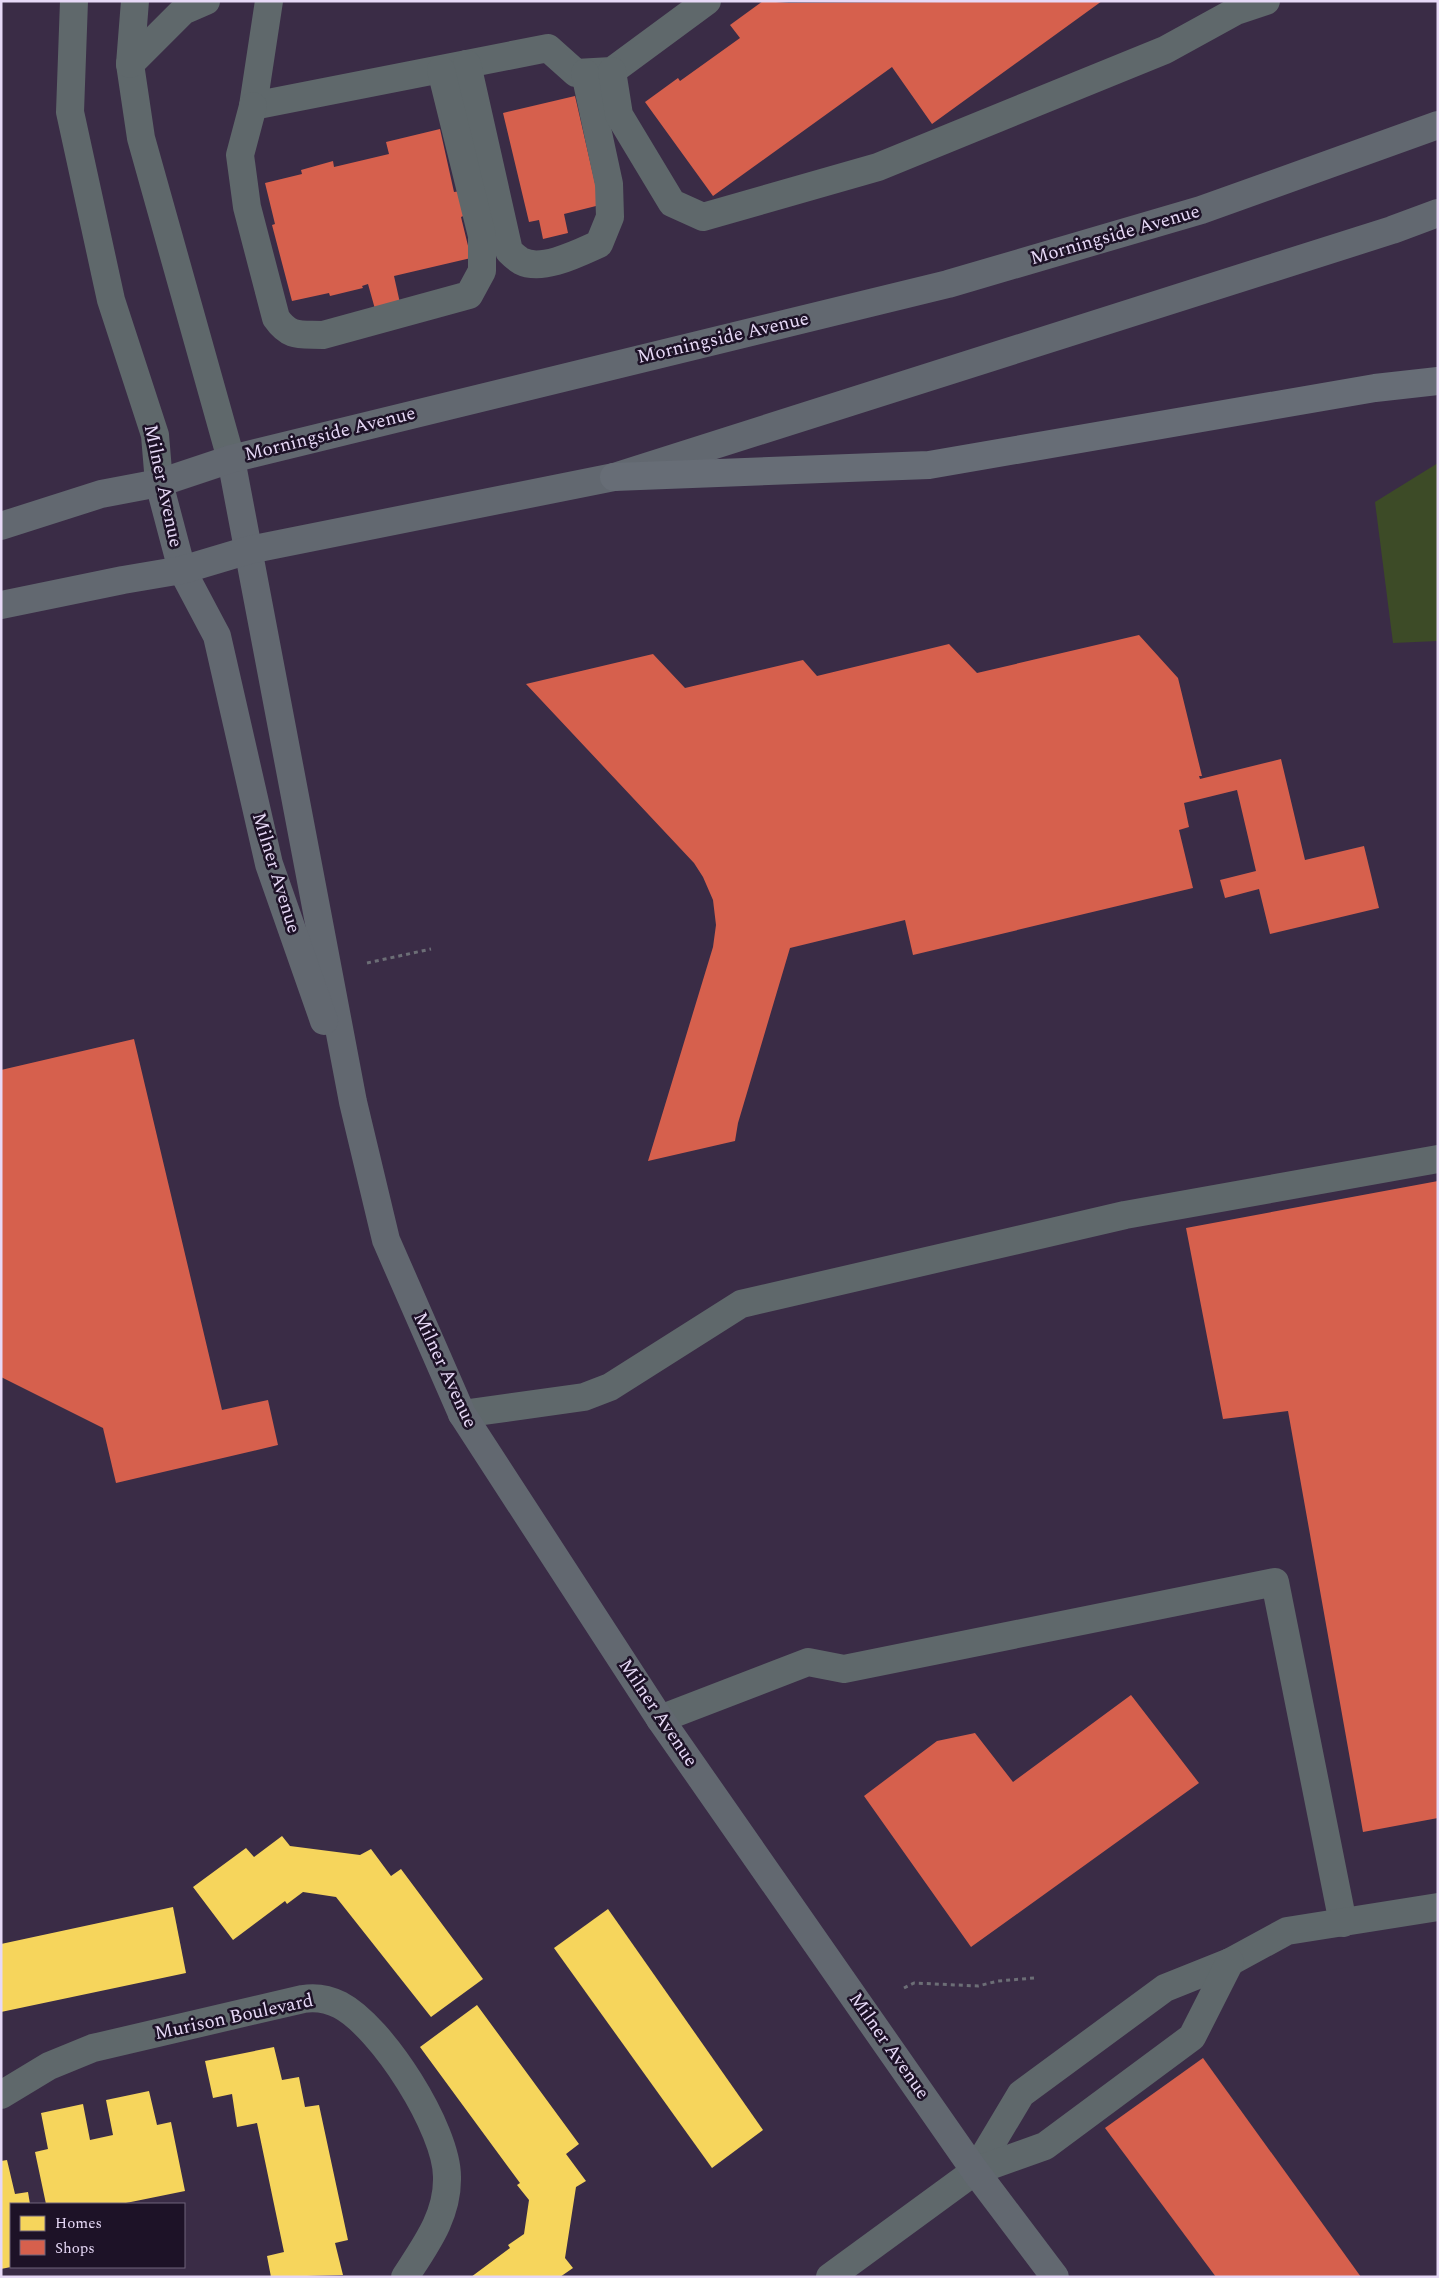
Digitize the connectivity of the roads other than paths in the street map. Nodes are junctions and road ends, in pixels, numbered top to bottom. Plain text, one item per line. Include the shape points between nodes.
1 (74, 1) edge
2 (135, 1) edge
3 (206, 1) edge
4 (269, 1) edge
5 (707, 1) edge
6 (1266, 1) edge
7 (130, 64) junction
8 (454, 67) junction
9 (612, 71) junction
10 (585, 73) junction
11 (253, 106) junction
12 (1438, 125) edge
13 (1438, 213) edge
14 (1438, 381) edge
15 (231, 458) junction
16 (614, 477) junction
17 (159, 483) junction
18 (1, 526) edge
19 (248, 550) junction
20 (182, 570) junction
21 (1, 605) edge
22 (353, 1102) junction
23 (1438, 1159) edge
24 (462, 1414) junction
25 (660, 1719) junction
26 (1438, 1907) edge
27 (1343, 1923) junction
28 (1230, 1962) junction
29 (1, 2095) edge
30 (975, 2171) junction
31 (405, 2277) edge
32 (830, 2277) edge
33 (1055, 2277) edge

1 - 17 street, Milner Avenue via 70,112 111,300 155,435
2 - 7 street, Milner Avenue
3 - 7 street via 183,11
4 - 11 street
5 - 9 street
6 - 9 street via 1236,12 1165,50 878,166 703,217 672,203 620,114
7 - 15 street, Milner Avenue via 141,138
8 - 10 street via 548,48 576,73
8 - 10 street via 509,250 522,261 546,264 599,244 610,217 609,184
8 - 11 street
8 - 11 street via 482,236 482,271 469,295 323,335 285,330 276,318 247,207 240,155
9 - 10 street
12 - 15 main road, Morningside Avenue via 1201,210 948,284
13 - 16 main road
14 - 16 highway via 1375,388 929,464
15 - 17 main road, Morningside Avenue
15 - 19 main road, Milner Avenue
16 - 19 main road
17 - 18 main road, Morningside Avenue via 101,494
17 - 20 main road, Milner Avenue
19 - 20 main road
19 - 22 main road, Milner Avenue
20 - 21 main road
20 - 22 main road, Milner Avenue via 217,636 269,864
22 - 24 main road, Milner Avenue via 386,1240
23 - 24 street via 1125,1215 741,1304 610,1387 584,1397
24 - 25 main road, Milner Avenue
25 - 27 street via 808,1662 844,1669 1275,1582
25 - 30 main road, Milner Avenue
26 - 27 street
27 - 28 street via 1287,1931
28 - 30 street via 1165,1988 1021,2094
28 - 30 street via 1192,2037 1045,2146
29 - 31 street, Murison Boulevard via 58,2062 94,2048 303,1999 337,2003 361,2022 397,2063 423,2103 444,2150 447,2176 441,2216
30 - 32 street
30 - 33 main road, Milner Avenue

